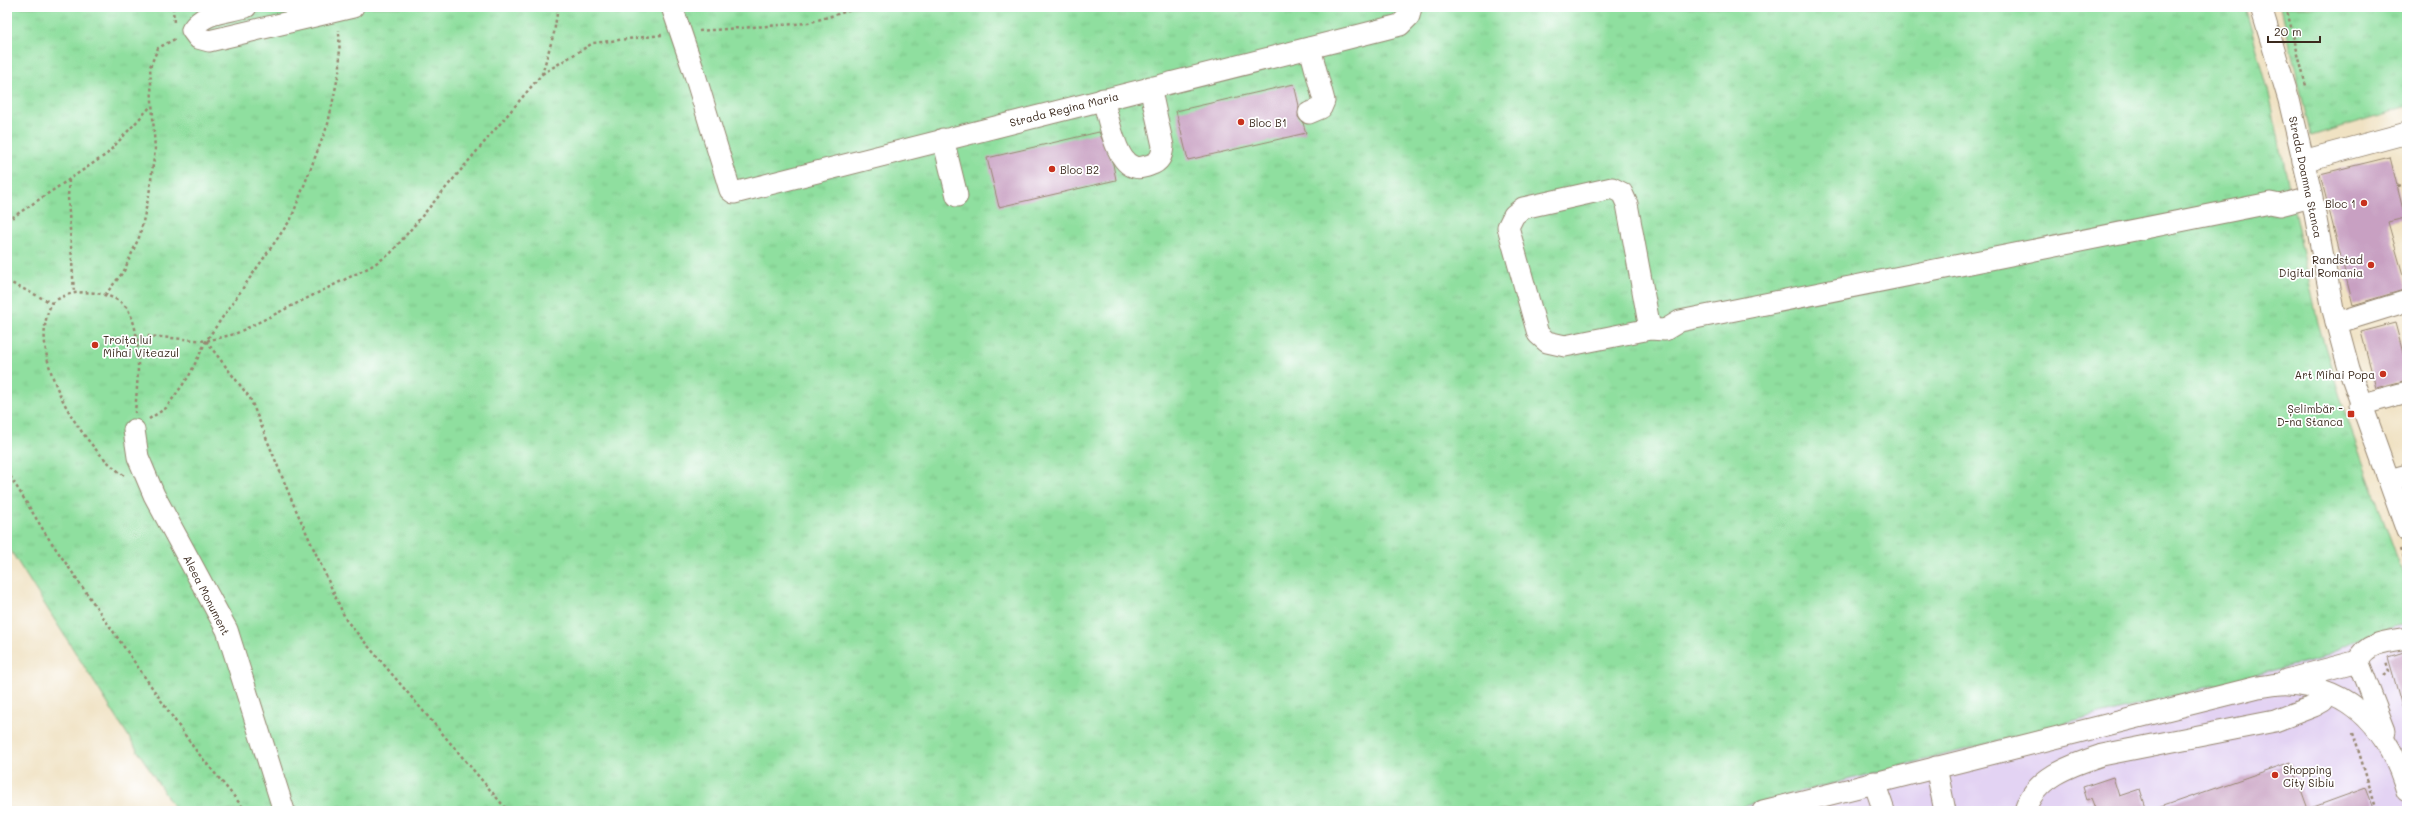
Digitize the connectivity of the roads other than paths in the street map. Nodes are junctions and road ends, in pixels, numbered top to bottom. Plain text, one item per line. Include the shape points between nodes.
1 (246, 7) edge
2 (672, 7) edge
3 (1411, 7) edge
4 (2261, 7) edge
5 (332, 10) edge
6 (1310, 48) junction
7 (1150, 87) junction
8 (1103, 99) junction
9 (1309, 113) dead end
10 (2407, 133) edge
11 (943, 139) junction
12 (2303, 161) junction
13 (957, 196) dead end
14 (2312, 197) junction
15 (2407, 301) edge
16 (2336, 323) junction
17 (1658, 330) junction
18 (2407, 392) edge
19 (2360, 405) junction
20 (134, 430) road end
21 (2398, 478) edge
22 (2407, 531) edge
23 (2407, 638) edge
24 (2358, 661) junction
25 (2258, 687) junction
26 (2328, 693) junction
27 (2393, 754) junction
28 (1936, 767) junction
29 (1874, 782) junction
30 (2407, 791) edge
31 (284, 811) edge
32 (1763, 811) edge
33 (1884, 811) edge
34 (1945, 811) edge
35 (2025, 811) edge

1 - 5 street via 205,17 197,22 192,30 198,38 209,41
2 - 11 street, Strada Regina Maria via 730,190 734,193
3 - 6 street, Strada Regina Maria via 1409,16 1400,25
4 - 12 street, Strada Doamna Stanca via 2289,100
6 - 7 street, Strada Regina Maria
6 - 9 street via 1324,101 1321,108
7 - 8 street, Strada Regina Maria
7 - 8 street via 1163,146 1162,156 1157,163 1144,167 1133,167 1124,161
8 - 11 street, Strada Regina Maria
10 - 12 street
11 - 13 street
12 - 14 street, Strada Doamna Stanca
14 - 16 street, Strada Doamna Stanca
14 - 17 street via 2280,205 2270,203 1688,320
15 - 16 street
16 - 19 street, Strada Doamna Stanca
17 - 17 street via 1564,346 1547,342 1538,334 1508,227 1514,215 1523,208 1612,188 1622,193
18 - 19 street
19 - 21 street, Strada Doamna Stanca
20 - 31 street, Aleea Monument via 138,457 154,495 226,630
21 - 22 street, Strada Doamna Stanca
23 - 24 street via 2369,647
24 - 25 street
24 - 27 street
25 - 26 street via 2287,684 2308,686
25 - 28 street
26 - 27 street via 2373,722
26 - 35 street via 2323,701 2314,706 2275,721 2102,755 2080,762 2059,771 2040,786
27 - 30 street
28 - 29 street
28 - 34 street
29 - 32 street
29 - 33 street

